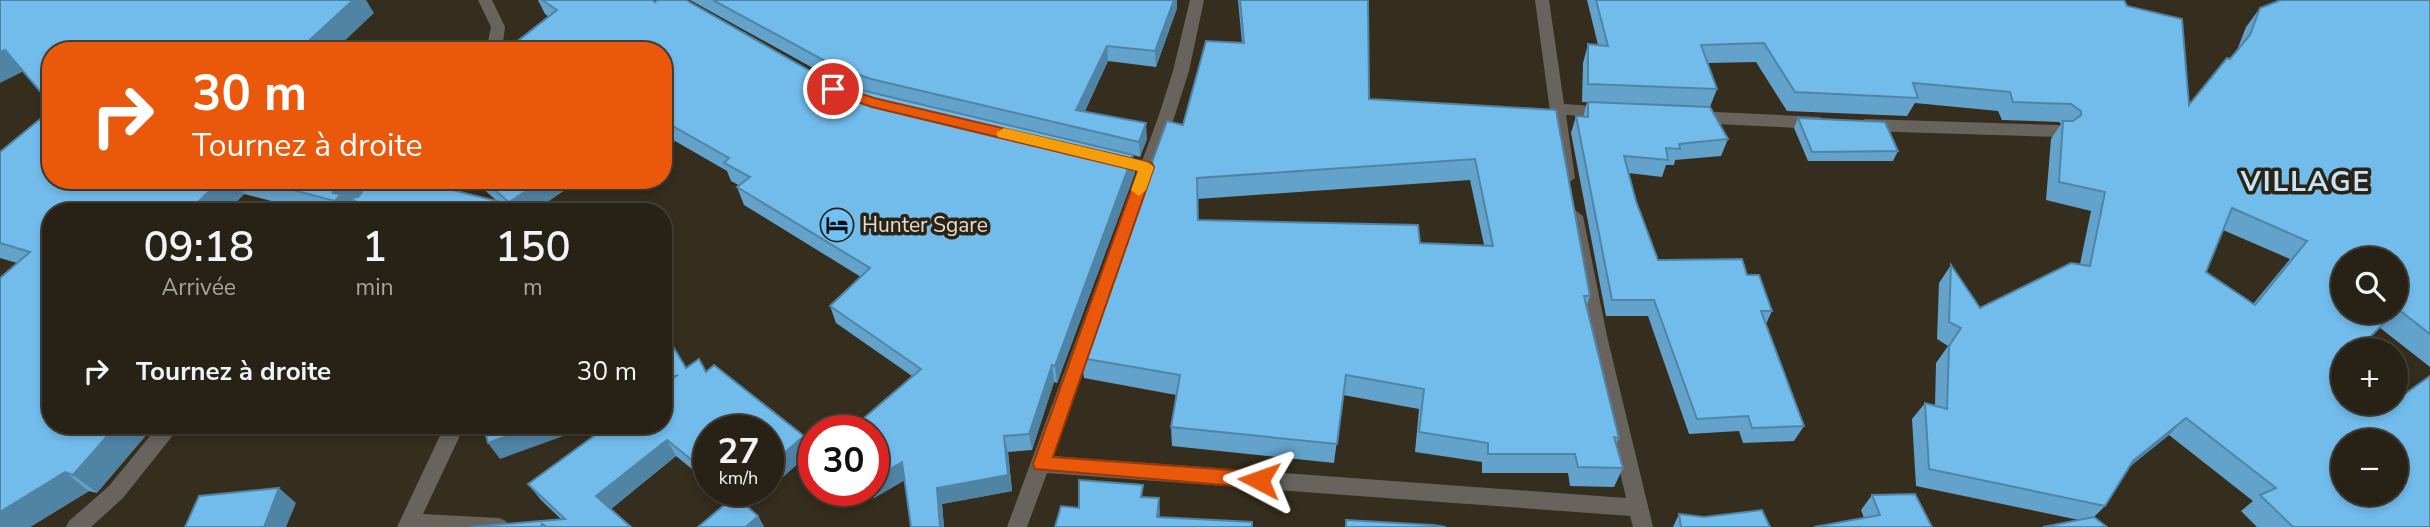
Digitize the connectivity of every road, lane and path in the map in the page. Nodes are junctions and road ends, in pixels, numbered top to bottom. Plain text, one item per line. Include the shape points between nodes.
1 (485, 0) edge
2 (1197, 0) edge
3 (1542, 0) edge
4 (496, 42) edge
5 (1558, 109) junction
6 (1627, 113) edge
7 (1682, 116) edge
8 (2059, 131) edge
9 (164, 434) edge
10 (451, 434) edge
11 (1042, 464) junction
12 (1640, 518) edge
13 (410, 524) edge
14 (76, 527) edge
15 (499, 527) edge
16 (1017, 527) edge

1 - 4 street via 498,27
2 - 11 street via 1181,71 1140,166
3 - 5 street
5 - 6 street
5 - 12 street via 1598,336
7 - 8 street
9 - 14 street via 116,492
10 - 13 street
11 - 12 street
11 - 16 street
13 - 15 street

